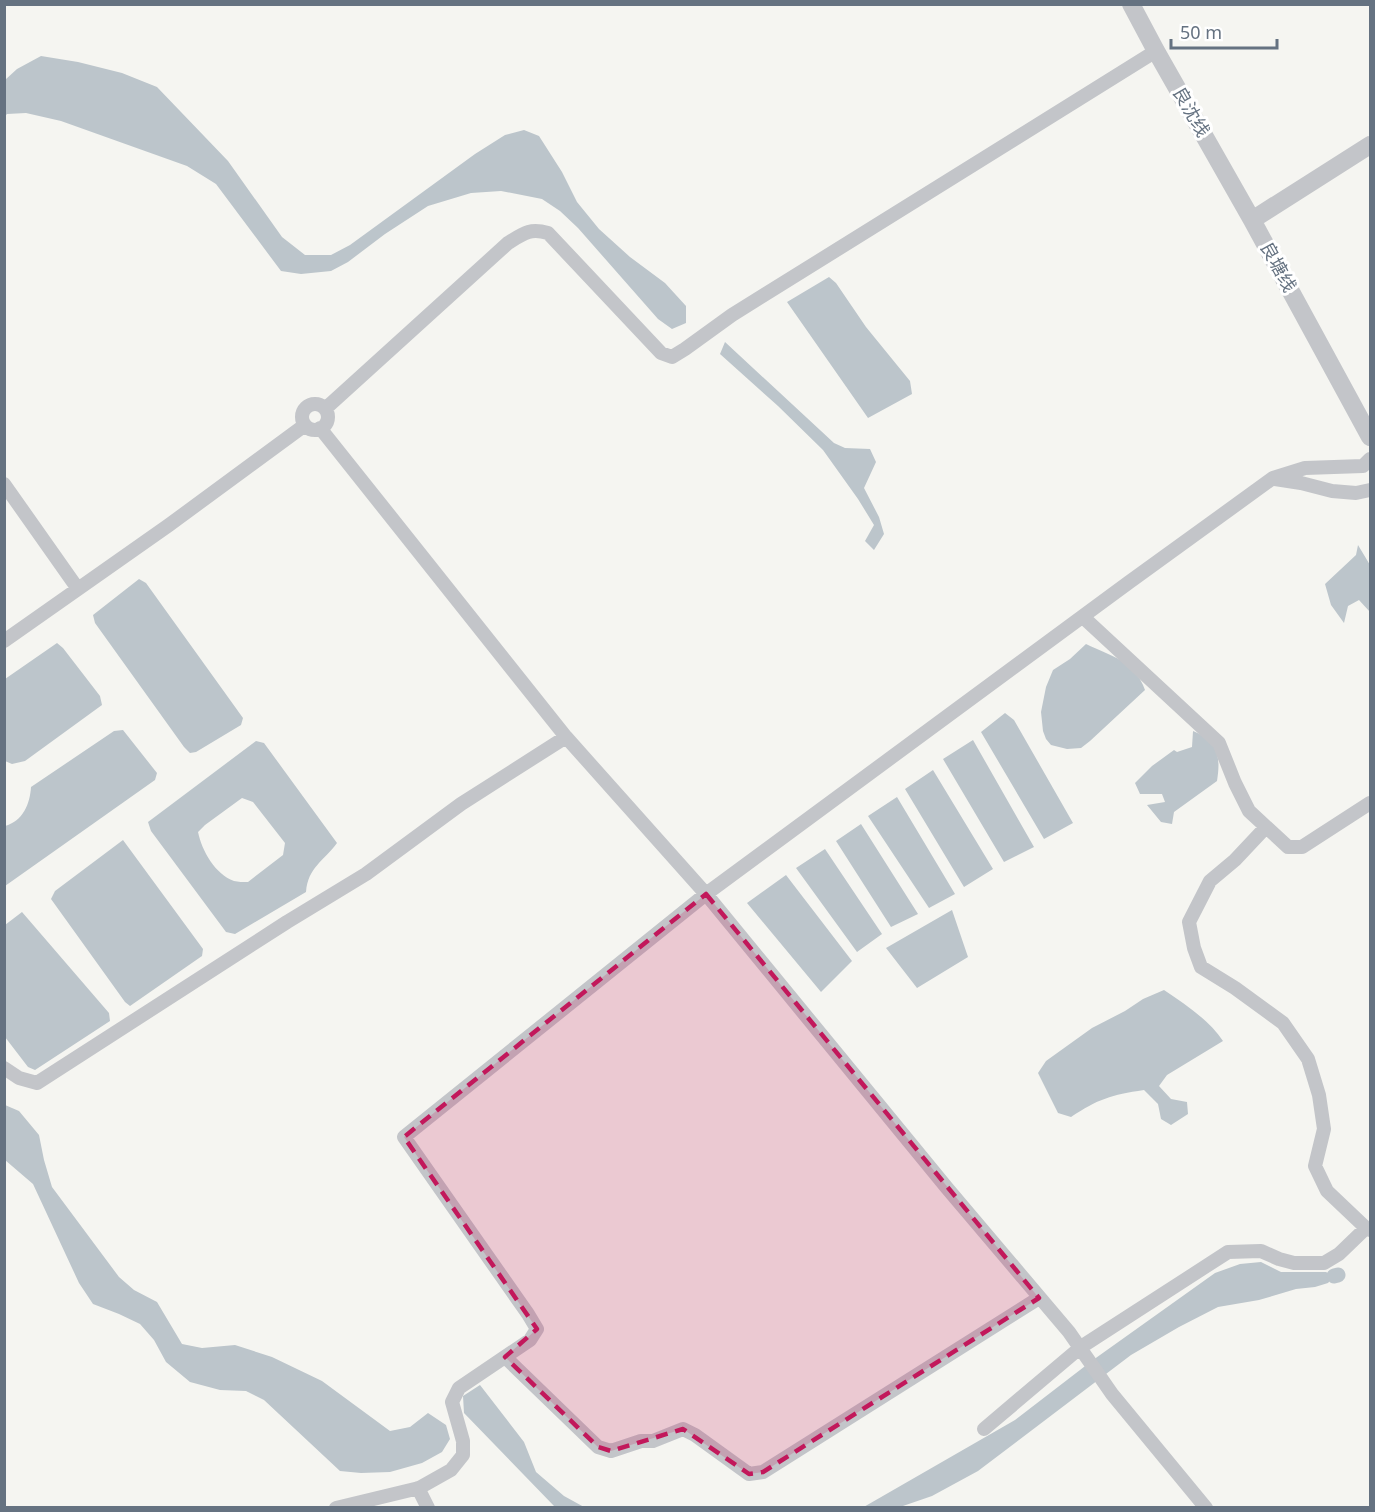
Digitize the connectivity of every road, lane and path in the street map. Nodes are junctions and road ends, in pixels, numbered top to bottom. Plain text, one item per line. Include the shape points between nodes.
1 (1131, 4) edge
2 (1156, 51) junction
3 (1371, 146) edge
4 (1252, 220) junction
5 (325, 409) junction
6 (305, 425) junction
7 (320, 428) junction
8 (1371, 437) edge
9 (1371, 459) edge
10 (1273, 478) junction
11 (4, 484) edge
12 (1371, 490) edge
13 (78, 589) junction
14 (1083, 617) junction
15 (4, 641) edge
16 (566, 737) junction
17 (1371, 803) edge
18 (1266, 827) junction
19 (706, 894) junction
20 (4, 1068) edge
21 (1368, 1229) edge
22 (1039, 1298) junction
23 (1083, 1352) junction
24 (505, 1357) junction
25 (984, 1429) dead end
26 (418, 1488) junction
27 (336, 1508) edge
28 (428, 1508) edge
29 (1206, 1508) edge

1 - 2 street, 良沈线
2 - 4 street, 良沈线
2 - 5 street via 732,315 672,357 661,353 548,233 536,230 508,243
3 - 4 street, 良塘线
4 - 8 street, 良塘线
5 - 6 street via 316,404 305,409
5 - 7 street via 328,419
6 - 7 street
6 - 13 street
7 - 16 street
9 - 10 street via 1363,466 1305,468
10 - 12 street via 1332,491
10 - 14 street
11 - 13 street
13 - 15 street
14 - 18 street via 1220,743 1249,811
14 - 19 street
16 - 19 street
16 - 20 street via 461,804 366,874 37,1083
17 - 18 street via 1302,847 1288,847
18 - 21 street via 1210,881 1189,922 1194,948 1201,967 1283,1023 1308,1059 1324,1129 1316,1166 1327,1191
19 - 22 street
19 - 24 street via 404,1137 537,1329 530,1340
21 - 23 street via 1324,1263 1294,1263 1261,1251 1228,1252
22 - 23 street
22 - 24 street via 763,1472 749,1474 683,1429 611,1451 598,1447
23 - 25 street
23 - 29 street
24 - 26 street via 459,1388 452,1402 463,1455 451,1470
26 - 27 street
26 - 28 street

